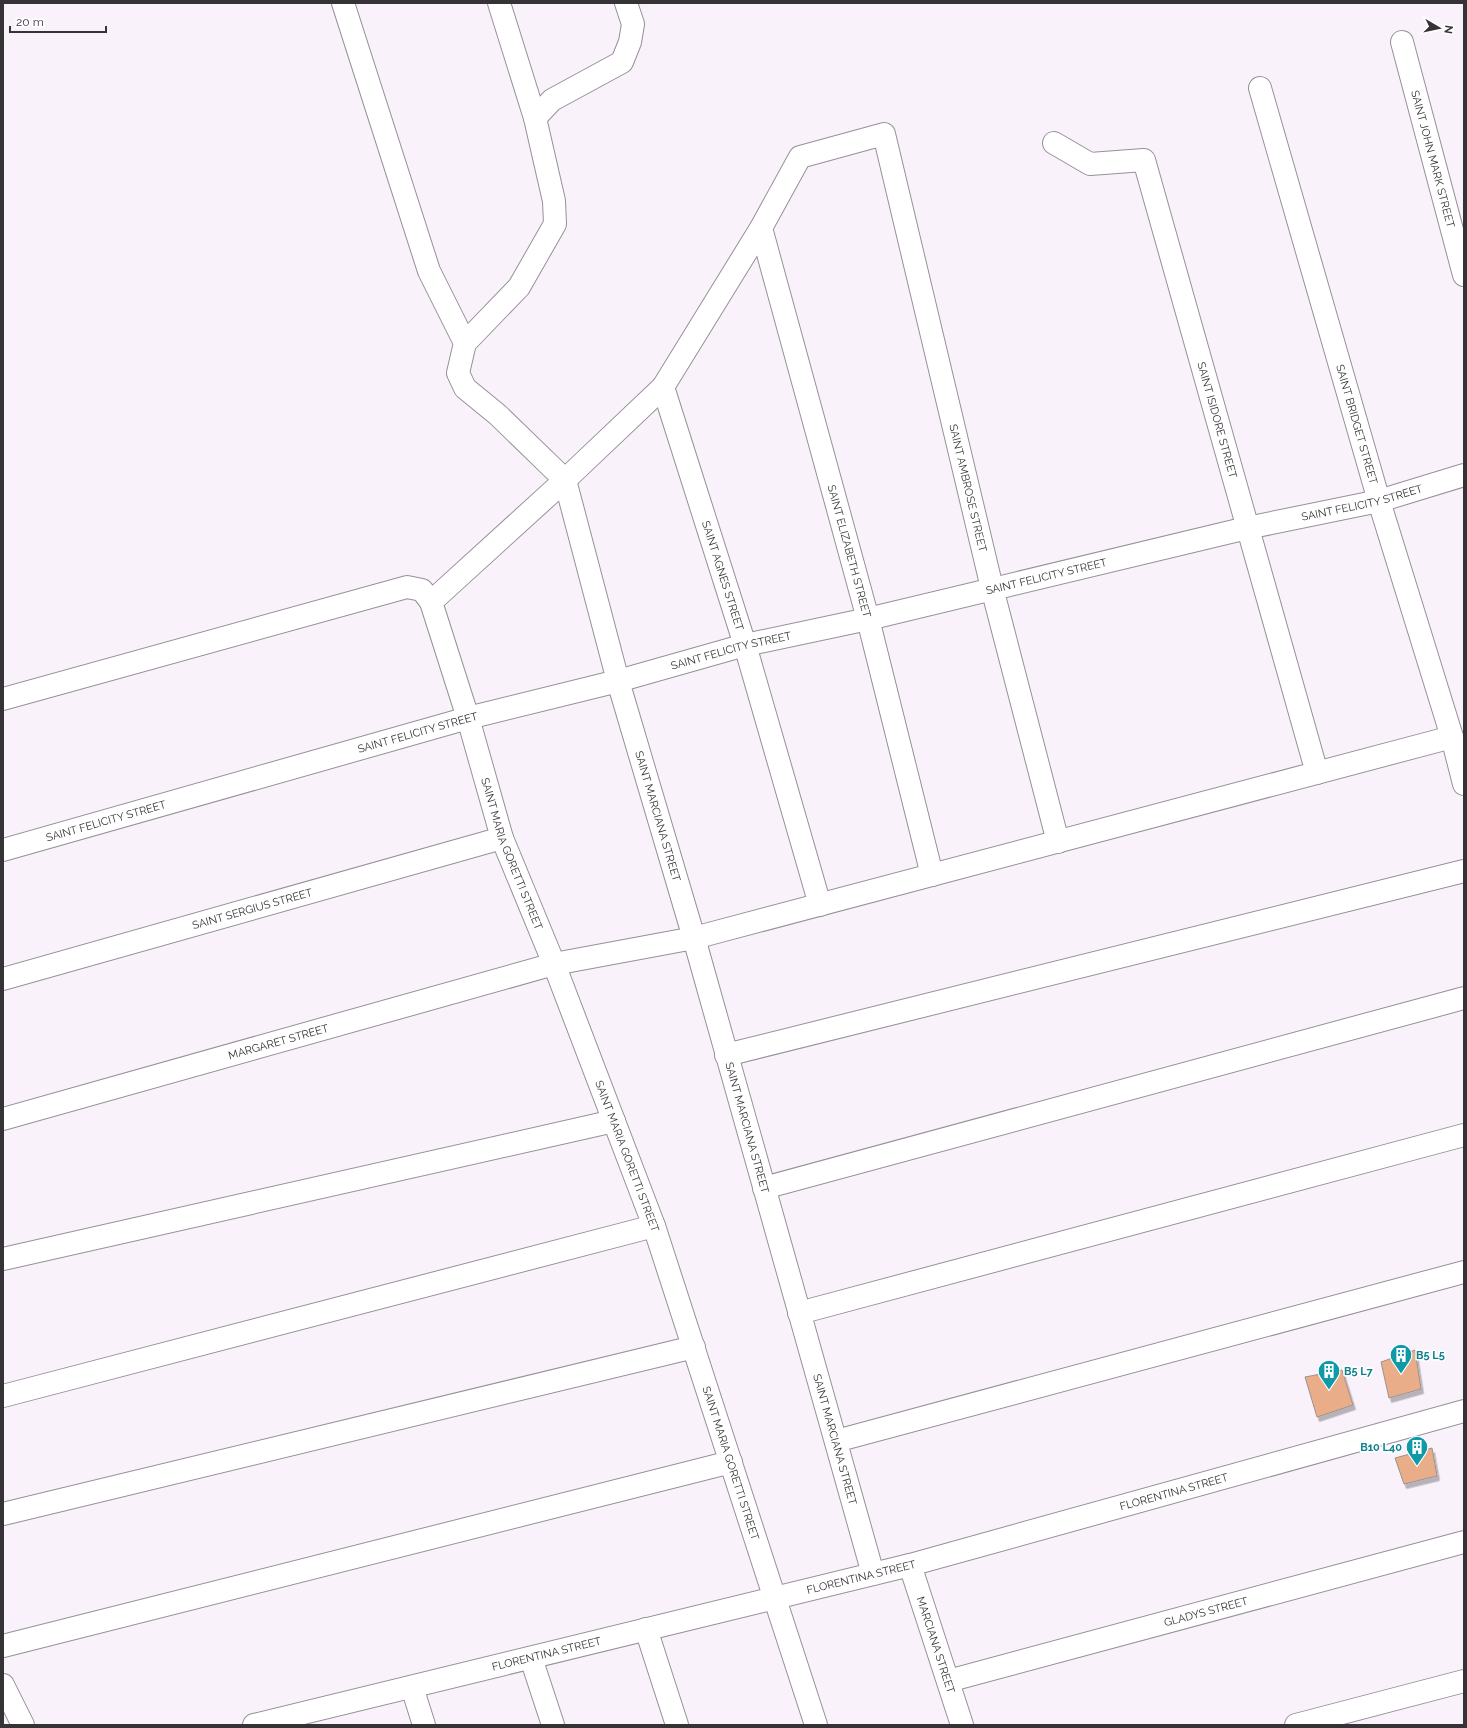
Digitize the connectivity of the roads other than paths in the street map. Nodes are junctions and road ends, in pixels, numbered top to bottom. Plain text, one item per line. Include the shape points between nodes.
1 (343, 3) edge
2 (499, 3) edge
3 (626, 3) edge
4 (1402, 42) dead end
5 (1260, 88) dead end
6 (536, 118) junction
7 (1054, 144) dead end
8 (761, 228) junction
9 (1464, 275) edge
10 (465, 343) junction
11 (663, 387) junction
12 (1464, 475) edge
13 (565, 480) junction
14 (1379, 501) junction
15 (1247, 528) junction
16 (992, 588) junction
17 (431, 602) junction
18 (868, 619) junction
19 (746, 645) junction
20 (618, 681) junction
21 (3, 699) edge
22 (468, 718) junction
23 (1452, 737) junction
24 (1317, 773) junction
25 (1464, 784) edge
26 (502, 838) junction
27 (1058, 842) junction
28 (3, 850) edge
29 (1464, 871) edge
30 (932, 875) junction
31 (820, 905) junction
32 (694, 938) junction
33 (554, 964) junction
34 (3, 979) edge
35 (1464, 998) edge
36 (726, 1055) junction
37 (3, 1119) edge
38 (614, 1121) junction
39 (1464, 1135) edge
40 (764, 1188) junction
41 (654, 1226) junction
42 (3, 1259) edge
43 (1464, 1272) edge
44 (799, 1313) junction
45 (694, 1347) junction
46 (3, 1396) edge
47 (1464, 1411) edge
48 (836, 1441) junction
49 (730, 1462) junction
50 (3, 1514) edge
51 (1464, 1542) edge
52 (910, 1565) junction
53 (873, 1574) junction
54 (775, 1599) junction
55 (646, 1629) junction
56 (3, 1646) edge
57 (531, 1658) junction
58 (1464, 1680) edge
59 (948, 1681) junction
60 (3, 1685) edge
61 (412, 1686) junction
62 (294, 1720) edge
63 (23, 1725) edge
64 (254, 1725) edge
65 (424, 1725) edge
66 (553, 1725) edge
67 (677, 1725) edge
68 (816, 1725) edge
69 (962, 1725) edge
70 (1296, 1725) edge

1 - 10 street via 429,270
2 - 6 street
3 - 6 street via 633,24 630,42 622,62 552,100
4 - 9 street, SAINT JOHN MARK STREET
5 - 14 street, SAINT BRIDGET STREET
6 - 10 street via 554,201 555,224 519,287
7 - 15 street, SAINT ISIDORE STREET via 1090,164 1144,160
8 - 11 street
8 - 16 street, SAINT AMBROSE STREET via 800,157 884,134
8 - 18 street, SAINT ELIZABETH STREET
10 - 13 street via 458,373 465,388 498,415
11 - 13 street
11 - 19 street, SAINT AGNES STREET
12 - 14 street, SAINT FELICITY STREET
13 - 17 street
13 - 20 street, SAINT MARCIANA STREET
14 - 15 street, SAINT FELICITY STREET
14 - 23 street, SAINT BRIDGET STREET
15 - 16 street, SAINT FELICITY STREET
15 - 24 street, SAINT ISIDORE STREET
16 - 18 street, SAINT FELICITY STREET
16 - 27 street, SAINT AMBROSE STREET
17 - 21 street via 422,590 407,587
17 - 22 street, SAINT MARIA GORETTI STREET
18 - 19 street, SAINT FELICITY STREET
18 - 30 street, SAINT ELIZABETH STREET
19 - 20 street, SAINT FELICITY STREET
19 - 31 street, SAINT AGNES STREET
20 - 22 street, SAINT FELICITY STREET
20 - 32 street, SAINT MARCIANA STREET
22 - 26 street, SAINT MARIA GORETTI STREET
22 - 28 street, SAINT FELICITY STREET
23 - 24 street, MARGARET STREET
23 - 25 street, SAINT BRIDGET STREET
24 - 27 street, MARGARET STREET
26 - 33 street, SAINT MARIA GORETTI STREET
26 - 34 street, SAINT SERGIUS STREET
27 - 30 street, MARGARET STREET
29 - 36 street
30 - 31 street, MARGARET STREET
31 - 32 street, MARGARET STREET
32 - 33 street, MARGARET STREET
32 - 36 street, SAINT MARCIANA STREET
33 - 37 street, MARGARET STREET
33 - 38 street, SAINT MARIA GORETTI STREET
35 - 40 street
36 - 40 street, SAINT MARCIANA STREET
38 - 41 street, SAINT MARIA GORETTI STREET
38 - 42 street
39 - 44 street
40 - 44 street, SAINT MARCIANA STREET
41 - 45 street, SAINT MARIA GORETTI STREET
41 - 46 street
43 - 48 street
44 - 48 street, SAINT MARCIANA STREET
45 - 49 street, SAINT MARIA GORETTI STREET
45 - 50 street
47 - 52 street, FLORENTINA STREET
48 - 53 street, SAINT MARCIANA STREET
49 - 54 street, SAINT MARIA GORETTI STREET
49 - 56 street
51 - 59 street, GLADYS STREET
52 - 53 street, FLORENTINA STREET
52 - 59 street, MARCIANA STREET
53 - 54 street, FLORENTINA STREET
54 - 55 street, FLORENTINA STREET
54 - 68 street, SAINT MARIA GORETTI STREET
55 - 57 street, FLORENTINA STREET
55 - 67 street
57 - 61 street, FLORENTINA STREET
57 - 66 street
58 - 70 street
59 - 69 street, MARCIANA STREET
60 - 63 street
61 - 62 street, FLORENTINA STREET
61 - 65 street
62 - 64 street, FLORENTINA STREET

